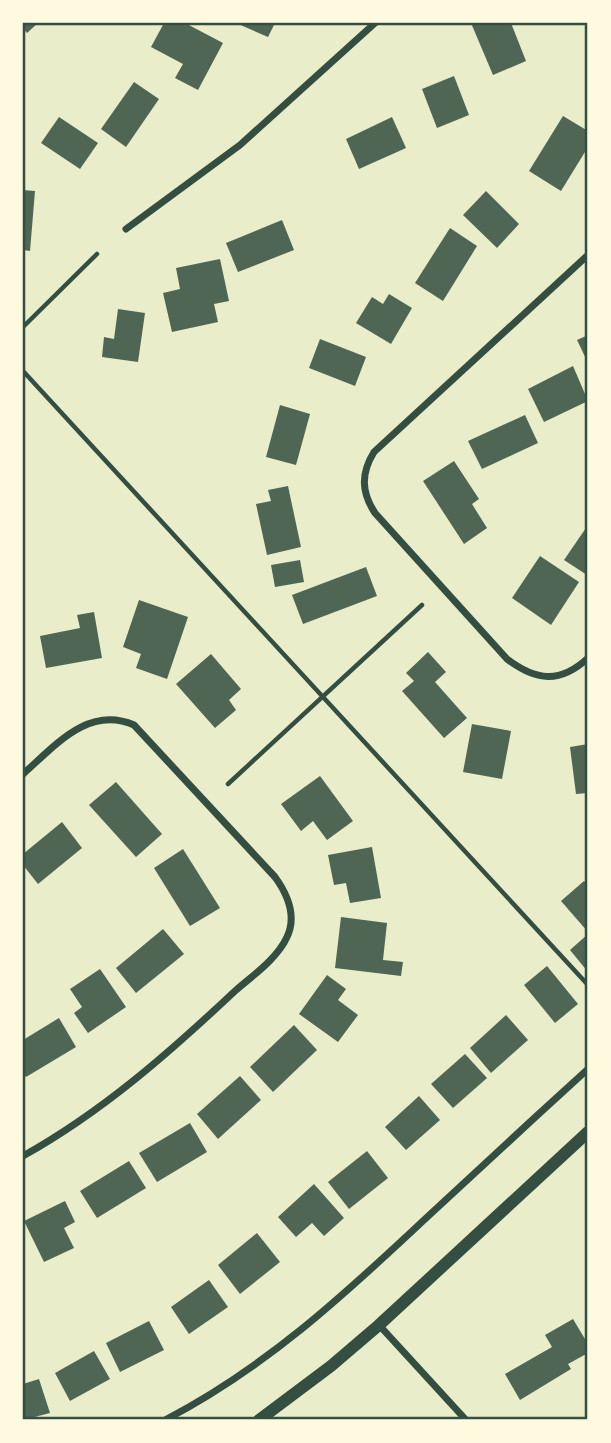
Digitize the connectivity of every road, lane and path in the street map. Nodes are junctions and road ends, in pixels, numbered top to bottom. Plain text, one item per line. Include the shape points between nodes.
1 (375, 23) edge
2 (126, 229) dead end
3 (97, 254) dead end
4 (588, 255) edge
5 (23, 327) edge
6 (23, 371) edge
7 (422, 605) dead end
8 (588, 658) edge
9 (324, 697) junction
10 (23, 774) edge
11 (228, 784) dead end
12 (588, 985) edge
13 (588, 1069) edge
14 (588, 1132) edge
15 (23, 1156) edge
16 (379, 1325) junction
17 (166, 1420) edge
18 (258, 1420) edge
19 (467, 1420) edge

1 - 2 street via 240,145
3 - 5 path
4 - 8 street via 374,452 363,481 375,513 507,659 533,675 547,677 574,670
6 - 9 path
7 - 9 path
9 - 11 path
9 - 12 path
10 - 15 street via 88,722 112,719 134,725 275,877 291,913 287,937 272,958 175,1047 92,1112
13 - 17 street via 294,1336 258,1365
14 - 16 street
16 - 18 street
16 - 19 street

